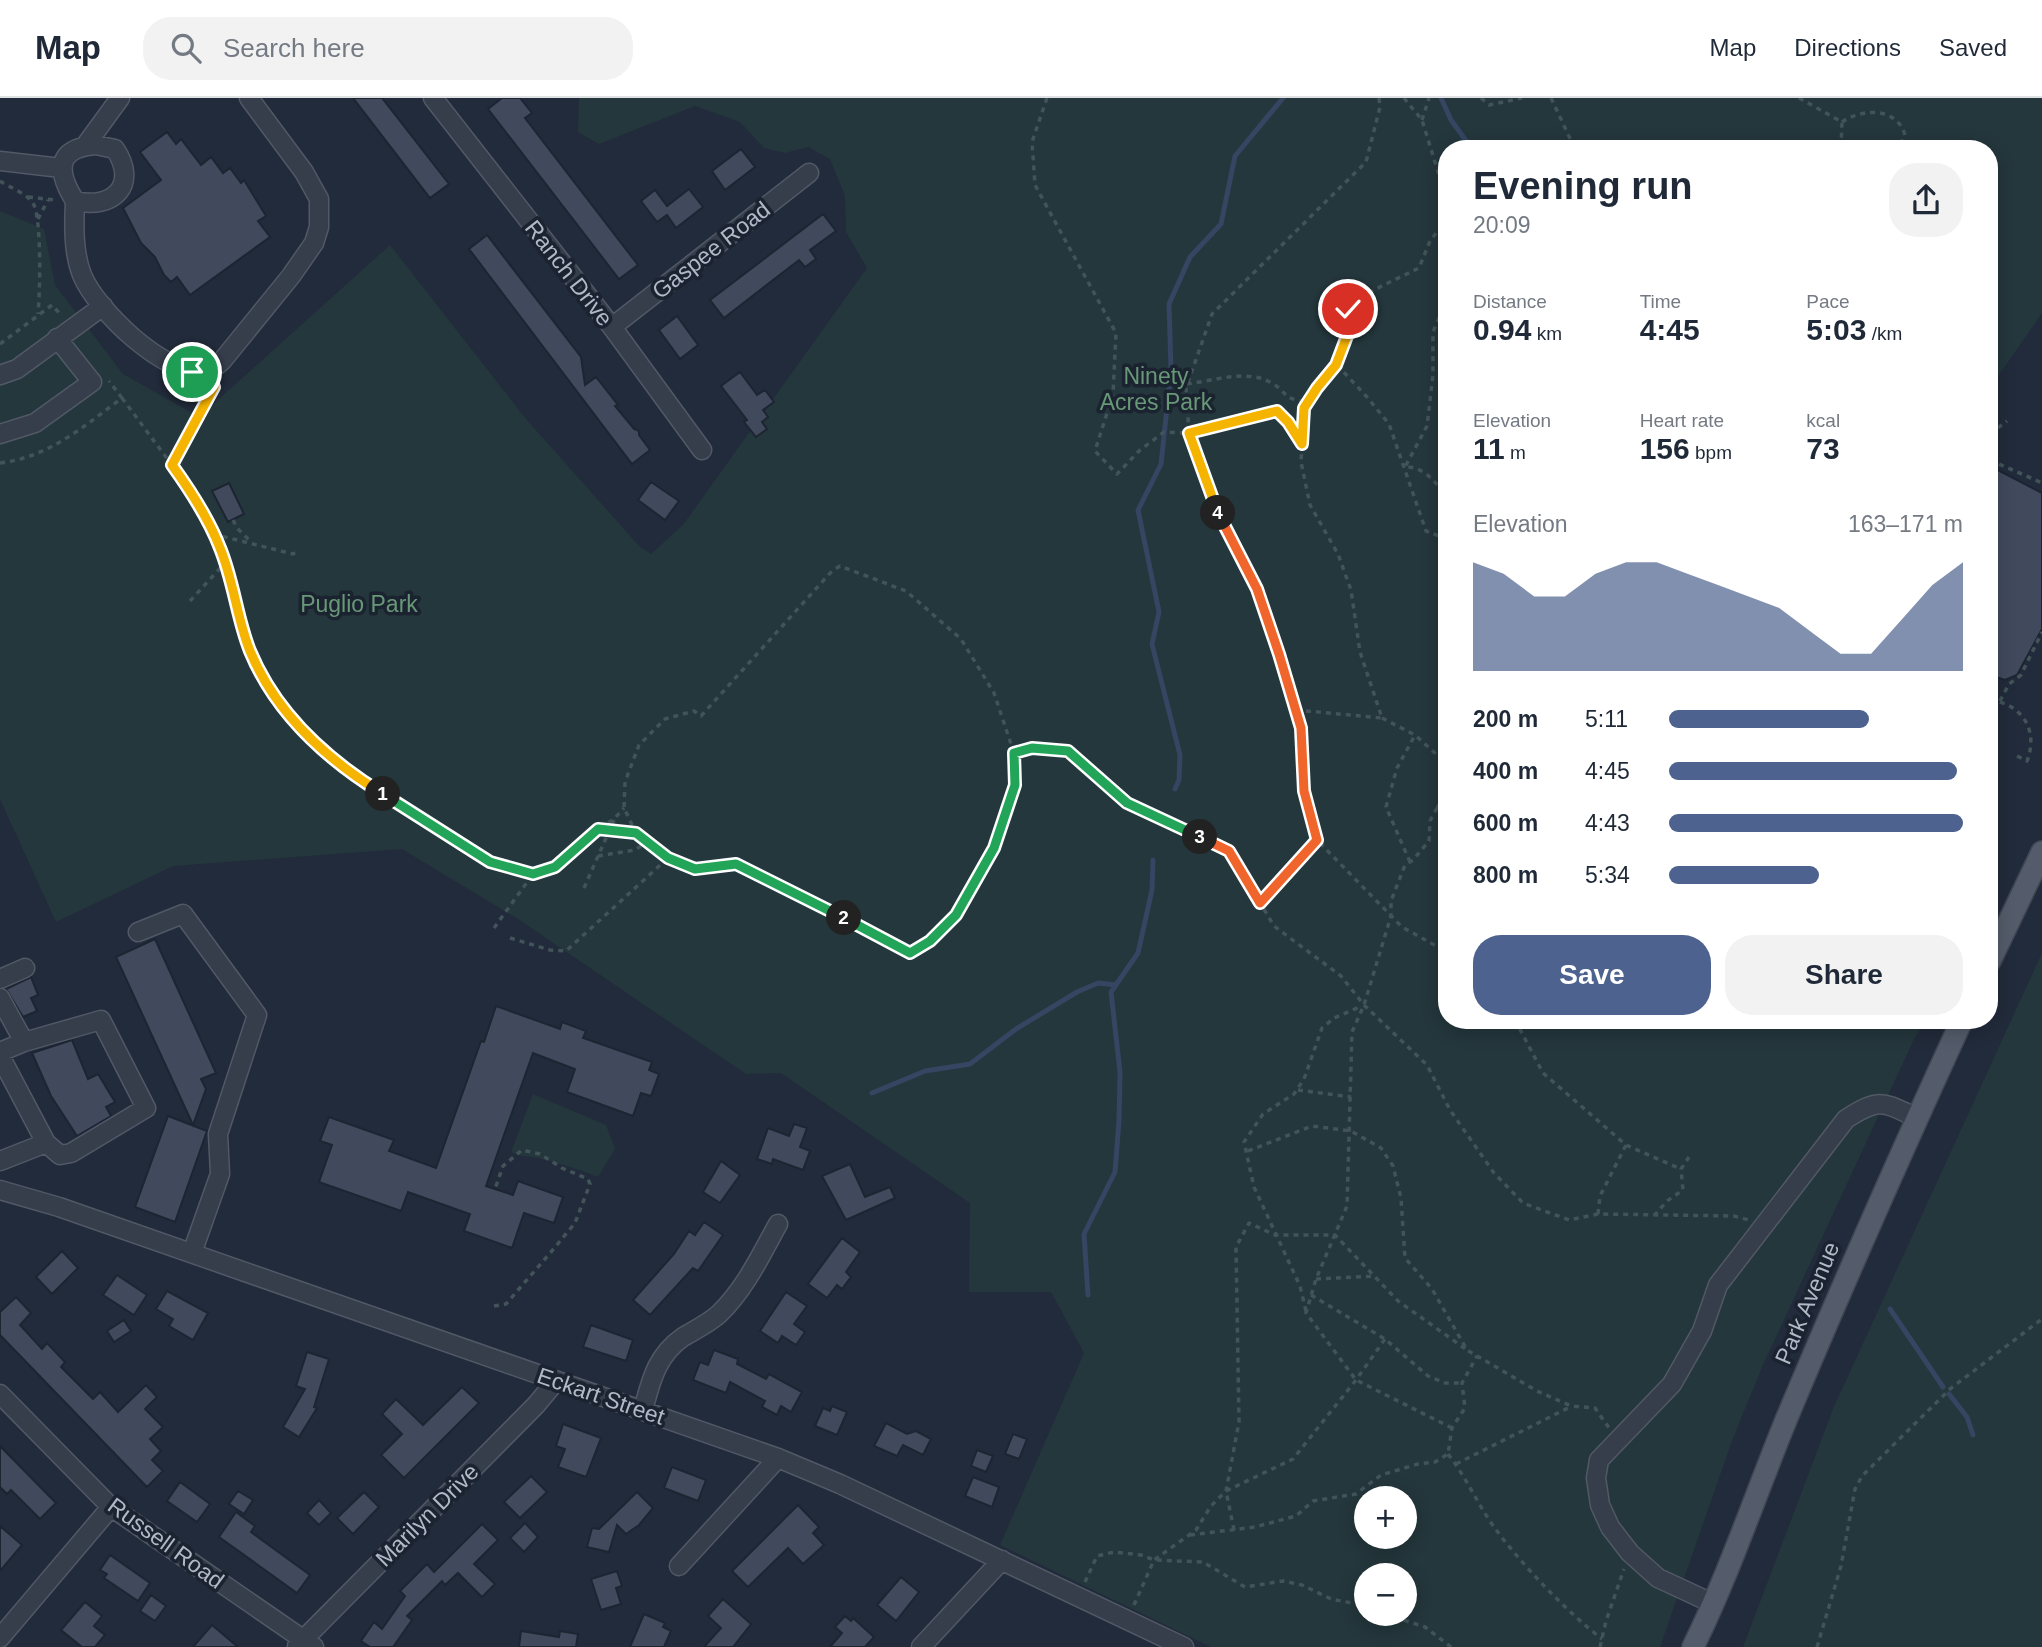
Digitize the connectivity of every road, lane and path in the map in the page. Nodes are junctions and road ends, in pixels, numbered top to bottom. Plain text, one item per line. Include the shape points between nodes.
1 (120, 98) edge
2 (249, 98) edge
3 (433, 98) edge
4 (1047, 98) edge
5 (1379, 98) edge
6 (1404, 98) edge
7 (1429, 98) edge
8 (1481, 98) edge
9 (1522, 98) edge
10 (1551, 98) edge
11 (1799, 98) edge
12 (1422, 120) junction
13 (1842, 122) junction
14 (1571, 140) edge
15 (1841, 140) edge
16 (1902, 140) edge
17 (85, 146) junction
18 (0, 161) edge
19 (61, 168) junction
20 (1438, 172) edge
21 (809, 173) dead end
22 (0, 181) edge
23 (26, 197) junction
24 (48, 200) junction
25 (75, 201) junction
26 (38, 219) junction
27 (1438, 231) edge
28 (103, 306) junction
29 (38, 316) dead end
30 (1438, 320) edge
31 (612, 327) junction
32 (57, 338) junction
33 (1336, 365) junction
34 (208, 372) junction
35 (0, 375) edge
36 (1187, 384) junction
37 (122, 398) dead end
38 (1308, 402) junction
39 (2007, 421) dead end
40 (1998, 427) edge
41 (1189, 433) junction
42 (0, 434) edge
43 (1302, 444) junction
44 (702, 450) dead end
45 (1998, 464) edge
46 (172, 465) junction
47 (1405, 467) junction
48 (2042, 483) edge
49 (1438, 484) edge
50 (233, 520) dead end
51 (213, 534) junction
52 (1438, 536) edge
53 (254, 544) junction
54 (299, 550) dead end
55 (225, 564) junction
56 (190, 601) dead end
57 (2042, 632) edge
58 (2000, 701) joint
59 (1295, 710) junction
60 (1382, 718) junction
61 (1415, 735) junction
62 (1014, 753) junction
63 (2015, 755) dead end
64 (1438, 756) edge
65 (624, 808) junction
66 (1437, 808) edge
67 (614, 819) junction
68 (598, 829) junction
69 (608, 832) junction
70 (636, 833) junction
71 (1317, 840) junction
72 (647, 842) junction
73 (2042, 852) edge
74 (598, 856) junction
75 (668, 858) junction
76 (1410, 862) junction
77 (533, 874) junction
78 (584, 888) dead end
79 (1260, 903) junction
80 (1391, 916) junction
81 (494, 928) dead end
82 (138, 932) dead end
83 (510, 938) dead end
84 (1998, 944) edge
85 (1438, 947) edge
86 (25, 968) dead end
87 (0, 979) edge
88 (0, 998) edge
89 (1364, 1005) junction
90 (1520, 1029) edge
91 (1958, 1029) edge
92 (24, 1042) junction
93 (0, 1054) edge
94 (1297, 1090) junction
95 (1351, 1097) junction
96 (1917, 1118) junction
97 (1351, 1130) junction
98 (46, 1143) junction
99 (1626, 1145) junction
100 (1248, 1151) junction
101 (1689, 1157) dead end
102 (0, 1161) edge
103 (1681, 1169) junction
104 (495, 1189) dead end
105 (0, 1190) edge
106 (1598, 1214) junction
107 (1654, 1216) junction
108 (778, 1224) dead end
109 (1765, 1224) junction
110 (1275, 1235) junction
111 (1335, 1235) junction
112 (192, 1253) junction
113 (1374, 1276) junction
114 (1316, 1279) junction
115 (1311, 1296) junction
116 (494, 1306) dead end
117 (1306, 1313) junction
118 (2042, 1318) edge
119 (1385, 1339) junction
120 (1466, 1350) junction
121 (1477, 1356) junction
122 (1356, 1380) junction
123 (556, 1381) junction
124 (1462, 1383) junction
125 (0, 1394) edge
126 (1571, 1406) junction
127 (643, 1410) junction
128 (1452, 1428) junction
129 (1618, 1441) junction
130 (1448, 1454) junction
131 (778, 1458) junction
132 (1456, 1464) junction
133 (1226, 1491) junction
134 (111, 1507) junction
135 (1234, 1530) junction
136 (1185, 1536) junction
137 (1630, 1553) junction
138 (1002, 1560) junction
139 (1154, 1560) junction
140 (679, 1566) dead end
141 (1079, 1597) junction
142 (1354, 1603) edge
143 (1712, 1607) junction
144 (1128, 1620) junction
145 (1417, 1624) edge
146 (0, 1638) edge
147 (1602, 1639) junction
148 (304, 1644) edge
149 (921, 1647) edge
150 (1184, 1647) edge
151 (1451, 1647) edge
152 (1601, 1647) edge
153 (1693, 1647) edge
154 (1702, 1647) edge
155 (1817, 1647) edge

1 - 17 street
2 - 34 street via 319,199 319,227 314,243 291,276
3 - 31 street, Ranch Drive
4 - 41 path via 1032,142 1035,185 1116,333 1112,394 1095,450 1117,474 1164,432
5 - 36 path via 1366,162 1212,314
6 - 12 path
7 - 12 path
8 - 9 path via 1489,104
10 - 14 path
11 - 13 path
12 - 20 path
13 - 15 path
13 - 16 path via 1874,112 1897,119 1905,135
17 - 19 street via 66,156
17 - 25 street via 115,149 124,162 125,180 106,202
18 - 19 street
19 - 25 street via 63,183
21 - 31 street, Gaspee Road
22 - 23 path
23 - 24 path
23 - 26 path via 33,202
24 - 25 path
24 - 26 path
25 - 28 street via 74,236 82,276
26 - 29 path
27 - 33 path via 1419,268 1357,298 1348,309 1347,336
28 - 32 street
28 - 34 street via 128,334 157,356 192,372
30 - 47 path via 1433,332 1427,426
31 - 44 street, Ranch Drive
32 - 35 street via 17,369
32 - 42 street via 92,382 35,423
33 - 38 path
33 - 47 path via 1388,424
34 - 46 path via 214,387
36 - 38 path via 1246,374 1270,382 1290,400
36 - 41 path
37 - 46 path
38 - 43 path
39 - 40 path
41 - 43 path via 1277,411
41 - 59 path via 1221,521 1257,589
43 - 60 path via 1310,505 1338,554 1351,590 1360,652
45 - 48 path
46 - 51 path
47 - 49 path via 1415,467
47 - 52 path via 1426,531
50 - 53 path
51 - 53 path
51 - 55 path
53 - 54 path via 293,554
55 - 56 path
55 - 77 path via 249,650 267,687 303,734 363,782 490,862
57 - 58 path via 2021,675 2009,684
58 - 63 path via 2020,712 2031,730 2026,761
59 - 60 path
59 - 71 path via 1301,728 1304,791
60 - 61 path
61 - 64 path
61 - 76 path via 1397,768 1386,807
62 - 65 path via 993,693 961,639 906,591 840,566 701,716 694,711 665,719 639,745 625,782
62 - 75 path via 1015,785 994,848 956,915 910,953 736,864 695,869
62 - 79 path via 1032,748 1068,751 1127,803 1229,851
65 - 67 path
65 - 70 path
66 - 76 path via 1430,821 1429,841
67 - 68 path
67 - 69 path
68 - 69 path
68 - 77 path via 555,867
69 - 70 path
69 - 74 path
70 - 72 path
71 - 79 path
71 - 80 path
72 - 74 path via 635,850
72 - 75 path
73 - 84 main road
74 - 78 path
75 - 83 path via 566,951
76 - 80 path via 1391,901
77 - 81 path
79 - 89 path via 1274,926 1341,976
80 - 85 path
80 - 89 path
82 - 112 street via 183,914 257,1015 218,1134 220,1174
86 - 87 street
88 - 92 street
89 - 94 path via 1322,1028
89 - 95 path via 1352,1032
89 - 106 path via 1427,1065 1450,1110 1494,1173 1523,1203 1569,1220
90 - 99 path via 1543,1073
91 - 96 main road, Park Avenue
92 - 93 street
92 - 98 street via 101,1020 146,1108 71,1153 60,1155
93 - 98 street
94 - 95 path
94 - 100 path via 1263,1114 1244,1142
95 - 97 path
96 - 109 street via 1883,1102 1846,1119
96 - 143 main road, Park Avenue via 1821,1337
97 - 100 path via 1312,1126
97 - 111 path via 1346,1206
97 - 120 path via 1381,1148 1393,1166 1401,1198 1405,1258 1432,1289
98 - 102 street
99 - 103 path
99 - 106 path via 1600,1196
100 - 110 path via 1254,1187
101 - 103 path
103 - 107 path via 1683,1190
104 - 116 path via 503,1166 522,1150 540,1154 589,1179 590,1184 575,1223 506,1304
105 - 112 street, Eckart Street
106 - 107 path
107 - 109 path via 1734,1216
108 - 127 street via 732,1299 660,1359
109 - 129 street via 1718,1286 1702,1331 1672,1384
110 - 111 path
110 - 117 path via 1300,1286
110 - 133 path via 1249,1223 1236,1247 1240,1422
111 - 113 path
111 - 114 path
112 - 123 street, Eckart Street
113 - 114 path
113 - 120 path via 1398,1301
114 - 115 path
115 - 117 path
115 - 119 path
117 - 122 path
118 - 155 path via 1950,1389 1862,1476
119 - 122 path
119 - 124 path via 1429,1376 1445,1383
120 - 121 path
121 - 124 path
121 - 126 path
122 - 128 path
122 - 133 path via 1293,1459
123 - 127 street, Eckart Street
123 - 148 street, Marilyn Drive
124 - 128 path via 1465,1408
125 - 134 street, Russell Road
126 - 129 path via 1595,1408
126 - 132 path
127 - 131 street, Eckart Street
128 - 130 path
129 - 137 street via 1599,1460 1596,1478 1600,1505
130 - 132 path
130 - 135 path via 1381,1475 1356,1494 1313,1501 1296,1516
131 - 138 street, Eckart Street
131 - 140 street
132 - 147 path via 1494,1526 1574,1618
133 - 135 path
133 - 136 path via 1196,1530
134 - 146 street
134 - 148 street, Russell Road
135 - 136 path
136 - 139 path
137 - 143 street via 1658,1578
137 - 147 path
138 - 141 street, Eckart Street
138 - 149 street
139 - 141 path via 1114,1552 1097,1556
139 - 142 path via 1203,1562 1245,1587 1283,1581
139 - 144 path
141 - 144 street, Eckart Street
143 - 153 main road, Park Avenue
143 - 154 main road, Park Avenue
144 - 150 street, Eckart Street
145 - 151 path
147 - 152 path

